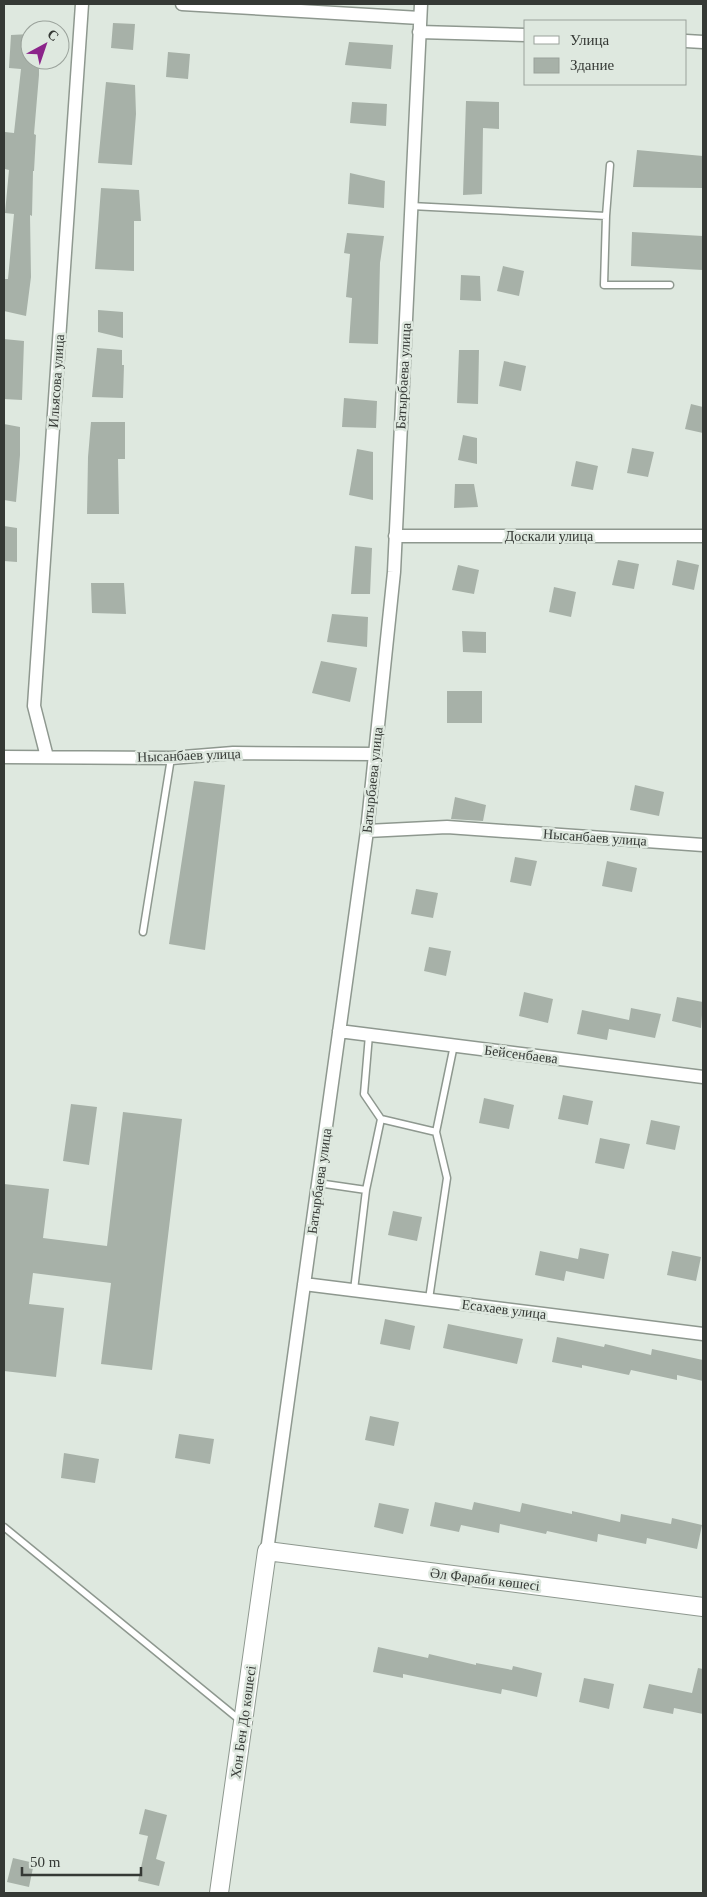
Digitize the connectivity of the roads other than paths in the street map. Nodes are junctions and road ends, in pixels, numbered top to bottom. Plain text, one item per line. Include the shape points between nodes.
1 (82, 4) edge
2 (182, 4) edge
3 (421, 4) edge
4 (420, 18) junction
5 (419, 32) junction
6 (524, 36) edge
7 (687, 41) edge
8 (703, 42) edge
9 (610, 165) dead end
10 (411, 206) junction
11 (606, 216) junction
12 (670, 285) dead end
13 (396, 536) junction
14 (703, 536) edge
15 (375, 754) junction
16 (4, 757) edge
17 (47, 757) junction
18 (171, 758) junction
19 (367, 831) junction
20 (703, 845) edge
21 (143, 932) dead end
22 (339, 1031) junction
23 (369, 1034) junction
24 (454, 1045) junction
25 (703, 1077) edge
26 (381, 1119) junction
27 (436, 1132) junction
28 (318, 1183) junction
29 (366, 1190) junction
30 (304, 1284) junction
31 (354, 1290) junction
32 (429, 1300) junction
33 (703, 1334) edge
34 (4, 1527) edge
35 (267, 1551) junction
36 (703, 1607) edge
37 (243, 1722) junction
38 (219, 1893) edge

1 - 17 street, Ильясова улица via 34,706
2 - 4 street
3 - 4 street, Батырбаева улица
4 - 5 street, Батырбаева улица
5 - 6 street
5 - 10 street, Батырбаева улица
7 - 8 street
9 - 11 lane
10 - 11 lane
10 - 13 street, Батырбаева улица
11 - 12 lane via 604,285
13 - 14 street, Доскали улица
13 - 15 street, Батырбаева улица
15 - 18 street, Нысанбаев улица via 233,753
15 - 19 street, Батырбаева улица
16 - 17 street, Нысанбаев улица
17 - 18 street, Нысанбаев улица
18 - 21 lane
19 - 20 street, Нысанбаев улица via 447,827
19 - 22 street, Батырбаева улица
22 - 23 street, Бейсенбаева
22 - 28 street, Батырбаева улица
23 - 24 street, Бейсенбаева
23 - 26 lane via 364,1094
24 - 25 street, Бейсенбаева
24 - 27 lane
26 - 27 lane
26 - 29 lane
27 - 32 lane via 447,1178
28 - 29 lane
28 - 30 street, Батырбаева улица
29 - 31 lane
30 - 31 street, Есахаев улица
30 - 35 street, Батырбаева улица
31 - 32 street, Есахаев улица
32 - 33 street, Есахаев улица
34 - 37 lane
35 - 36 street, Әл Фараби көшесі
35 - 37 street, Хон Бен До көшесі
37 - 38 street, Хон Бен До көшесі

